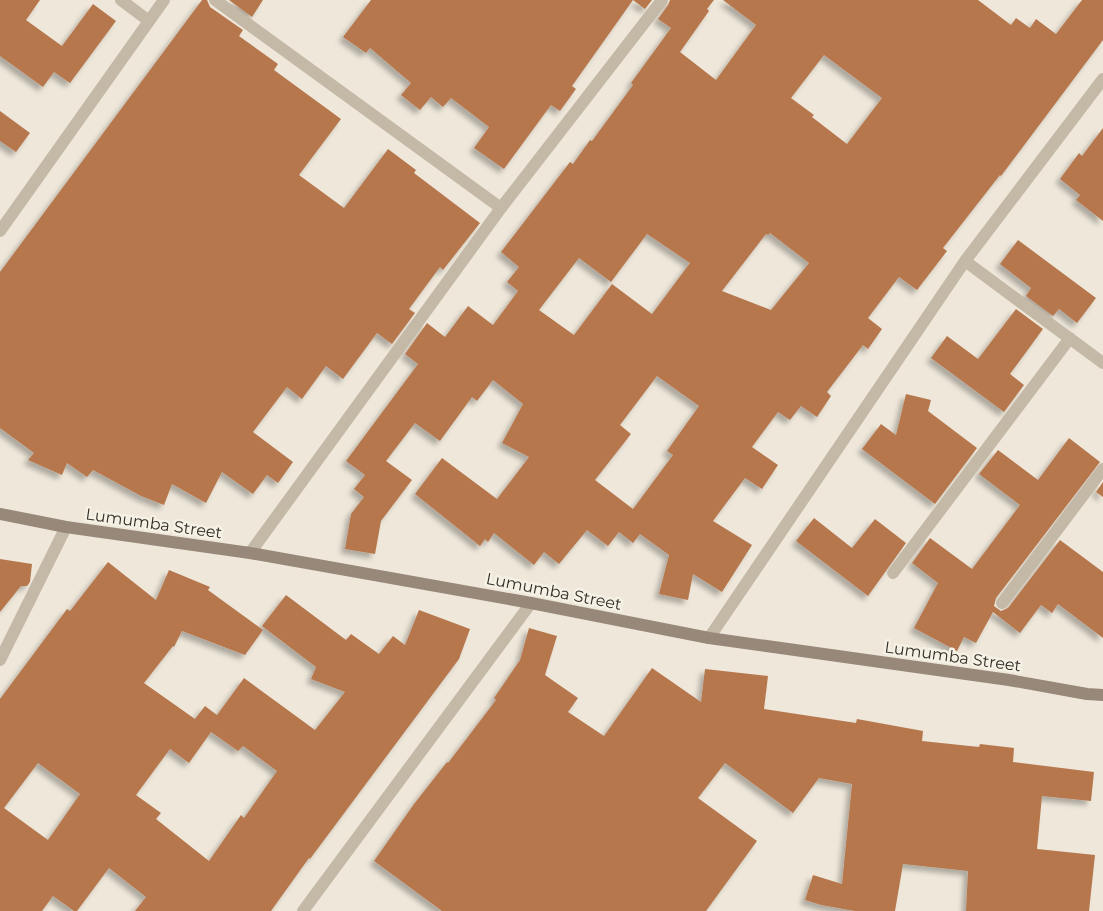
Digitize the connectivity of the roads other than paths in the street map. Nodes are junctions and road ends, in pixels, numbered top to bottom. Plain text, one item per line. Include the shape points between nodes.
1 (121, 0) edge
2 (164, 0) edge
3 (215, 0) edge
4 (662, 0) edge
5 (149, 21) junction
6 (1103, 78) edge
7 (501, 208) junction
8 (0, 231) edge
9 (965, 260) junction
10 (1070, 338) junction
11 (1103, 363) edge
12 (1103, 469) edge
13 (0, 514) edge
14 (66, 527) junction
15 (250, 553) junction
16 (893, 573) dead end
17 (531, 603) junction
18 (1002, 603) dead end
19 (709, 638) junction
20 (0, 660) edge
21 (1103, 695) edge
22 (303, 911) edge

1 - 5 street
2 - 5 street
3 - 7 street
4 - 7 street
5 - 8 street
6 - 9 street
7 - 15 street
9 - 10 street
9 - 19 street
10 - 11 street
10 - 16 street
12 - 18 street
13 - 14 main road, Lumumba Street
14 - 15 main road, Lumumba Street
14 - 20 street
15 - 17 main road, Lumumba Street
17 - 19 main road, Lumumba Street
17 - 22 street
19 - 21 main road, Lumumba Street

